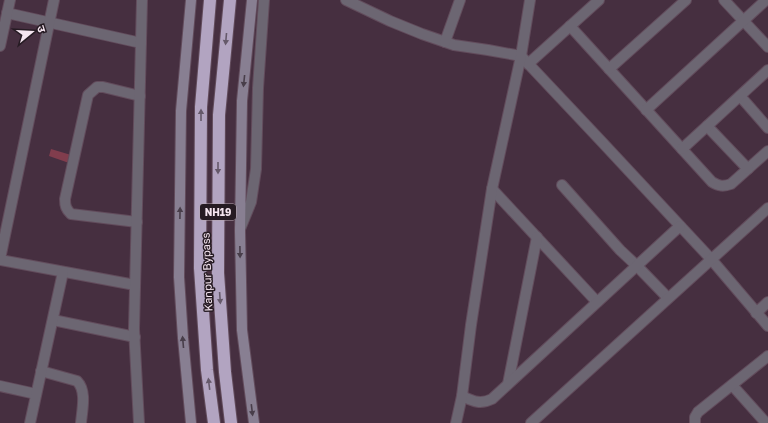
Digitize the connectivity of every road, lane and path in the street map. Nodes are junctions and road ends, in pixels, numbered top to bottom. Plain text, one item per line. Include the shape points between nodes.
1 (10, 0) edge
2 (54, 0) edge
3 (142, 0) edge
4 (191, 0) edge
5 (210, 0) edge
6 (230, 0) edge
7 (252, 0) edge
8 (264, 0) edge
9 (346, 0) edge
10 (460, 0) edge
11 (530, 0) edge
12 (600, 0) edge
13 (686, 0) edge
14 (724, 0) edge
15 (766, 0) edge
16 (7, 13) junction
17 (743, 20) junction
18 (50, 22) junction
19 (570, 26) junction
20 (445, 42) junction
21 (141, 43) junction
22 (0, 46) edge
23 (768, 47) edge
24 (521, 56) junction
25 (528, 64) junction
26 (609, 69) junction
27 (768, 70) edge
28 (140, 96) junction
29 (740, 96) junction
30 (646, 110) junction
31 (708, 126) junction
32 (768, 128) edge
33 (682, 148) junction
34 (768, 150) edge
35 (748, 169) junction
36 (562, 185) dead end
37 (492, 189) junction
38 (768, 208) edge
39 (137, 222) junction
40 (680, 226) junction
41 (240, 230) junction
42 (537, 238) junction
43 (0, 259) edge
44 (711, 259) junction
45 (637, 266) junction
46 (64, 272) junction
47 (135, 285) junction
48 (668, 298) junction
49 (597, 302) junction
50 (768, 302) edge
51 (756, 313) junction
52 (53, 320) junction
53 (768, 326) edge
54 (135, 337) junction
55 (768, 356) edge
56 (41, 371) junction
57 (508, 384) junction
58 (732, 385) junction
59 (0, 386) edge
60 (36, 394) junction
61 (462, 396) junction
62 (30, 423) edge
63 (81, 423) edge
64 (139, 423) edge
65 (191, 423) edge
66 (214, 423) edge
67 (231, 423) edge
68 (254, 423) edge
69 (456, 423) edge
70 (532, 423) edge
71 (695, 423) edge
72 (766, 423) edge

1 - 16 street
2 - 18 street
3 - 21 street
65 -> 4 main road via 179,277 181,111
66 -> 5 highway, Kanpur Bypass / NH19 via 207,370 200,268 201,107
6 -> 67 highway, Kanpur Bypass / NH19 via 219,115 218,273
7 -> 41 main road via 242,101
8 - 41 street via 256,169 251,202
9 - 20 street via 390,21
10 - 20 street
11 - 24 street
12 - 19 street
13 - 26 street
14 - 17 street
15 - 17 street
16 - 18 street
16 - 22 street
17 - 23 street
17 - 30 street
18 - 21 street
18 - 43 street
19 - 25 street
19 - 26 street
20 - 24 street
21 - 28 street
24 - 25 street
24 - 37 street
25 - 40 street
26 - 30 street
27 - 29 street
28 - 39 street
28 - 39 street via 103,87 97,87 88,95 65,199 65,205 71,214
29 - 31 street
29 - 32 street
30 - 33 street
31 - 33 street
31 - 35 street
33 - 35 street via 712,182 719,186 731,184
34 - 35 street
36 - 45 street
37 - 42 street
37 - 61 street
38 - 44 street
39 - 47 street
40 - 44 street
40 - 45 street
41 -> 68 main road via 242,330
42 - 49 street
42 - 57 street
43 - 46 street
44 - 48 street
44 - 51 street
45 - 48 street
45 - 49 street
46 - 47 street
46 - 52 street
47 - 54 street
48 - 70 street
49 - 57 street
50 - 51 street
51 - 53 street
52 - 54 street
52 - 56 street
54 - 64 street
55 - 58 street
56 - 60 street
56 - 63 street via 77,381 81,385
57 - 61 street via 485,402 473,402
58 - 71 street via 698,412 694,417
58 - 72 street
59 - 60 street
60 - 62 street
61 - 69 street

